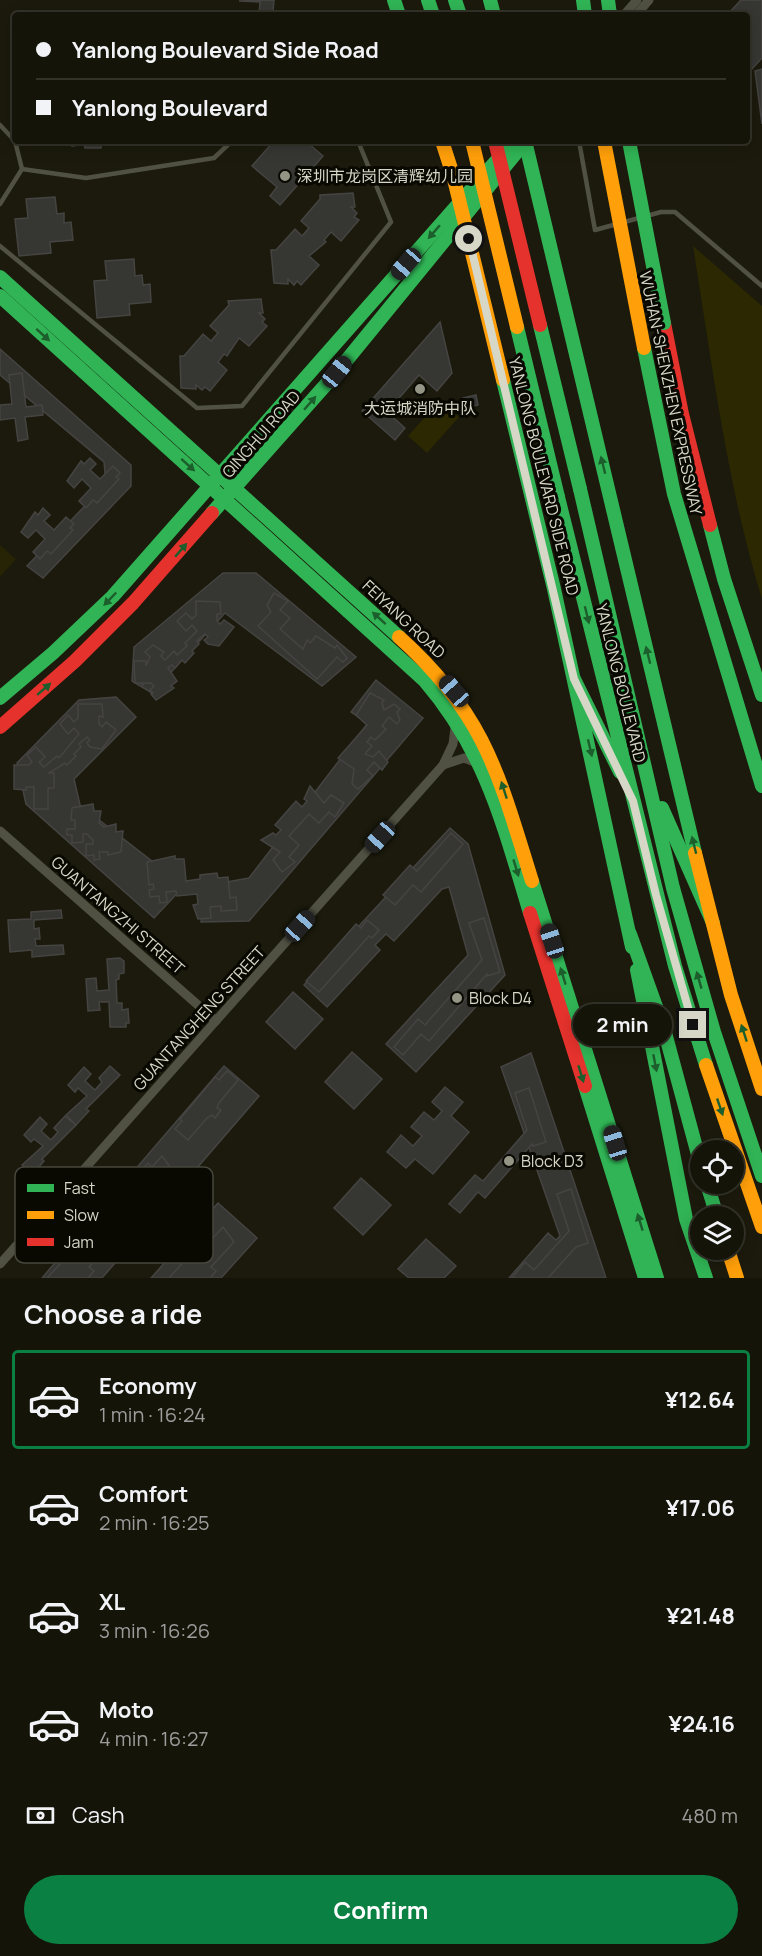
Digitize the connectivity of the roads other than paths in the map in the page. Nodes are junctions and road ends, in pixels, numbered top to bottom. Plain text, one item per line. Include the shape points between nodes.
1 (637, 0) edge
2 (649, 0) edge
3 (627, 12) edge
4 (639, 12) edge
5 (0, 125) edge
6 (12, 138) edge
7 (16, 144) edge
8 (229, 144) edge
9 (359, 144) edge
10 (443, 144) edge
11 (473, 144) edge
12 (496, 144) edge
13 (519, 144) edge
14 (520, 144) edge
15 (523, 144) edge
16 (580, 144) edge
17 (605, 144) edge
18 (630, 144) edge
19 (22, 169) junction
20 (460, 202) junction
21 (0, 204) edge
22 (464, 217) junction
23 (0, 246) edge
24 (0, 278) edge
25 (762, 286) edge
26 (0, 296) edge
27 (216, 481) junction
28 (230, 494) junction
29 (574, 679) junction
30 (762, 694) edge
31 (0, 698) edge
32 (456, 718) junction
33 (0, 727) edge
34 (443, 765) junction
35 (482, 765) junction
36 (644, 769) junction
37 (762, 786) edge
38 (633, 801) junction
39 (0, 831) edge
40 (713, 923) junction
41 (630, 933) junction
42 (216, 1021) junction
43 (762, 1089) edge
44 (694, 1140) edge
45 (86, 1167) edge
46 (762, 1176) edge
47 (762, 1227) edge
48 (15, 1247) edge
49 (731, 1260) edge
50 (0, 1264) edge
51 (645, 1278) edge
52 (657, 1278) edge
53 (706, 1278) edge
54 (737, 1278) edge

1 - 3 street
2 - 4 street
5 - 6 lane
7 - 19 lane
8 - 19 lane via 214,159 86,178
9 - 23 lane via 391,222 242,406 197,408
10 - 20 main road, YANLONG BOULEVARD SIDE ROAD
11 -> 38 main road, YANLONG BOULEVARD, bridge
12 - 36 main road, YANLONG BOULEVARD, bridge
13 - 20 main road, QINGHUI ROAD
14 - 22 main road, QINGHUI ROAD
40 -> 15 main road
16 - 25 lane via 595,230 675,212
17 - 37 main road, WUHAN-SHENZHEN EXPRESSWAY, bridge via 674,494
18 - 30 main road, WUHAN-SHENZHEN EXPRESSWAY, bridge via 682,414 724,579
19 - 21 lane
20 - 22 main road, YANLONG BOULEVARD SIDE ROAD
20 -> 27 main road, QINGHUI ROAD
28 -> 22 main road, QINGHUI ROAD via 337,372
22 - 29 main road, YANLONG BOULEVARD SIDE ROAD
24 - 27 main road, FEIYANG ROAD
26 -> 27 main road, FEIYANG ROAD
27 - 28 main road, FEIYANG ROAD
27 -> 31 main road, QINGHUI ROAD via 92,616
28 - 32 main road, FEIYANG ROAD via 411,666
33 -> 28 main road, QINGHUI ROAD via 106,632
52 -> 28 main road, FEIYANG ROAD via 502,784 477,725 454,691 425,660
29 - 38 main road
29 -> 41 main road, YANLONG BOULEVARD SIDE ROAD
32 - 34 street, GUANTANGHENG STREET via 453,744
32 - 35 main road, FEIYANG ROAD
34 - 35 street via 464,758
34 - 42 street, GUANTANGHENG STREET
35 -> 51 main road, FEIYANG ROAD
36 - 40 main road
46 -> 36 main road, YANLONG BOULEVARD via 694,964
38 -> 47 main road, YANLONG BOULEVARD via 693,1025
39 - 42 street, GUANTANGZHI STREET
43 -> 40 main road via 731,995
41 - 44 main road via 664,1029
41 -> 53 main road, YANLONG BOULEVARD SIDE ROAD via 686,1219
42 - 45 street, GUANTANGHENG STREET
48 - 50 street, GUANTANGHENG STREET
49 - 54 main road

